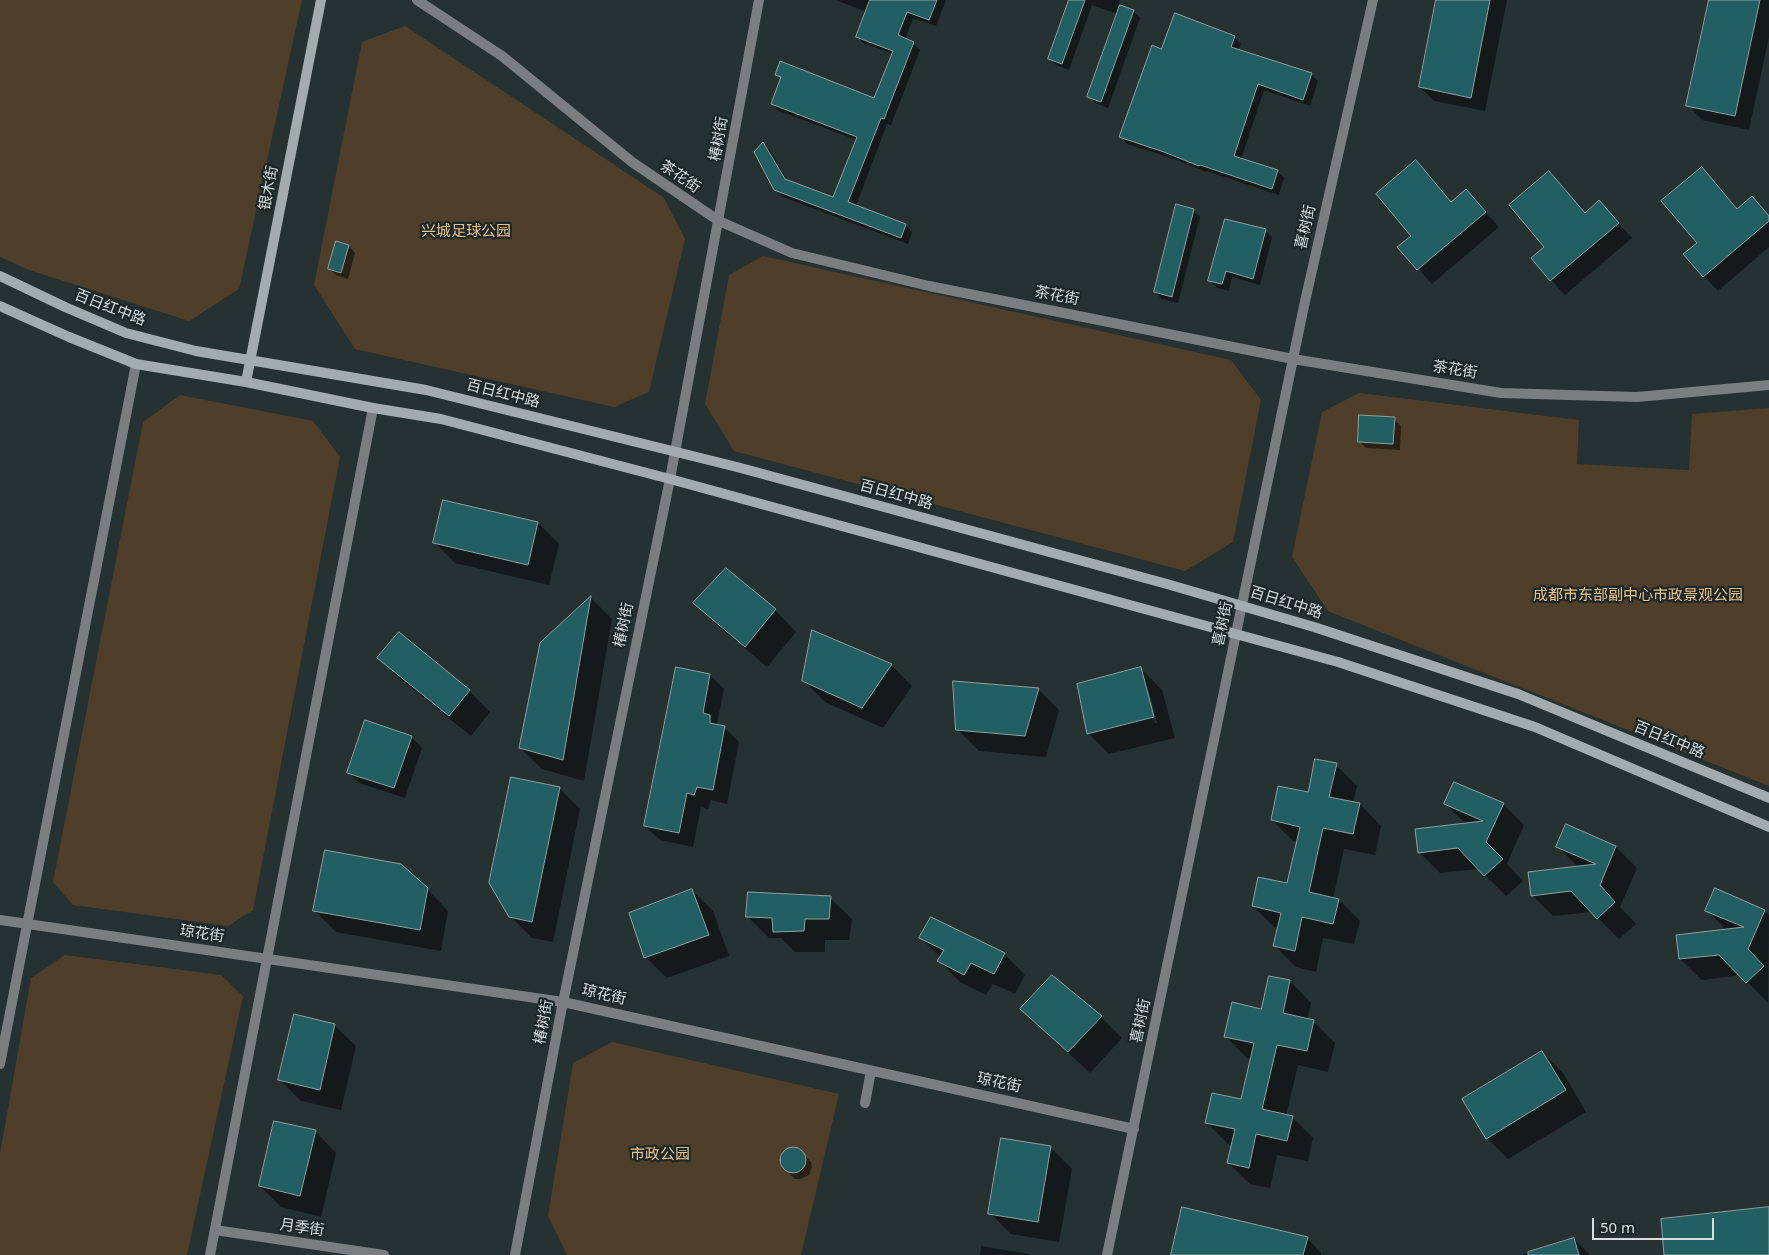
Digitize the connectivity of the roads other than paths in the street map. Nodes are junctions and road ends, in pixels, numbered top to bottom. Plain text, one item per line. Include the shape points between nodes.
1 (321, 0) edge
2 (417, 0) edge
3 (759, 0) edge
4 (1373, 0) edge
5 (719, 222) junction
6 (0, 276) edge
7 (0, 306) edge
8 (1293, 359) junction
9 (250, 360) junction
10 (136, 364) junction
11 (246, 382) junction
12 (1769, 386) edge
13 (373, 408) junction
14 (675, 452) junction
15 (670, 478) junction
16 (1242, 606) junction
17 (1236, 634) junction
18 (1769, 798) edge
19 (1769, 826) edge
20 (0, 920) edge
21 (27, 924) junction
22 (266, 958) junction
23 (563, 1002) junction
24 (0, 1064) edge
25 (871, 1070) junction
26 (865, 1102) dead end
27 (1134, 1129) junction
28 (215, 1230) junction
29 (210, 1255) edge
30 (384, 1255) edge
31 (515, 1255) edge
32 (1107, 1255) edge

1 - 9 street, 银木街
2 - 5 street, 茶花街 via 502,56 632,162
3 - 5 street, 椿树街
4 - 8 street, 喜树街
5 - 8 street, 茶花街 via 792,253 929,286
5 - 14 street, 椿树街
6 - 9 street, 百日红中路 via 126,333 196,351
7 - 10 street
8 - 12 street, 茶花街 via 1501,393 1637,397
8 - 16 street, 喜树街
9 - 11 street, 银木街
9 - 14 street, 百日红中路 via 426,390
10 - 11 street
10 - 21 street
11 - 13 street
13 - 15 street via 441,419
13 - 22 street
14 - 15 street, 椿树街
14 - 16 street, 百日红中路
15 - 17 street
15 - 23 street, 椿树街
16 - 17 street, 喜树街
16 - 18 street, 百日红中路 via 1518,694
17 - 19 street via 1338,662 1535,727
17 - 27 street, 喜树街
20 - 21 street, 琼花街
21 - 22 street, 琼花街
21 - 24 street
22 - 23 street, 琼花街
22 - 28 street
23 - 25 street, 琼花街
23 - 31 street, 椿树街
25 - 26 street
25 - 27 street, 琼花街
27 - 32 street, 喜树街
28 - 29 street
28 - 30 street, 月季街

